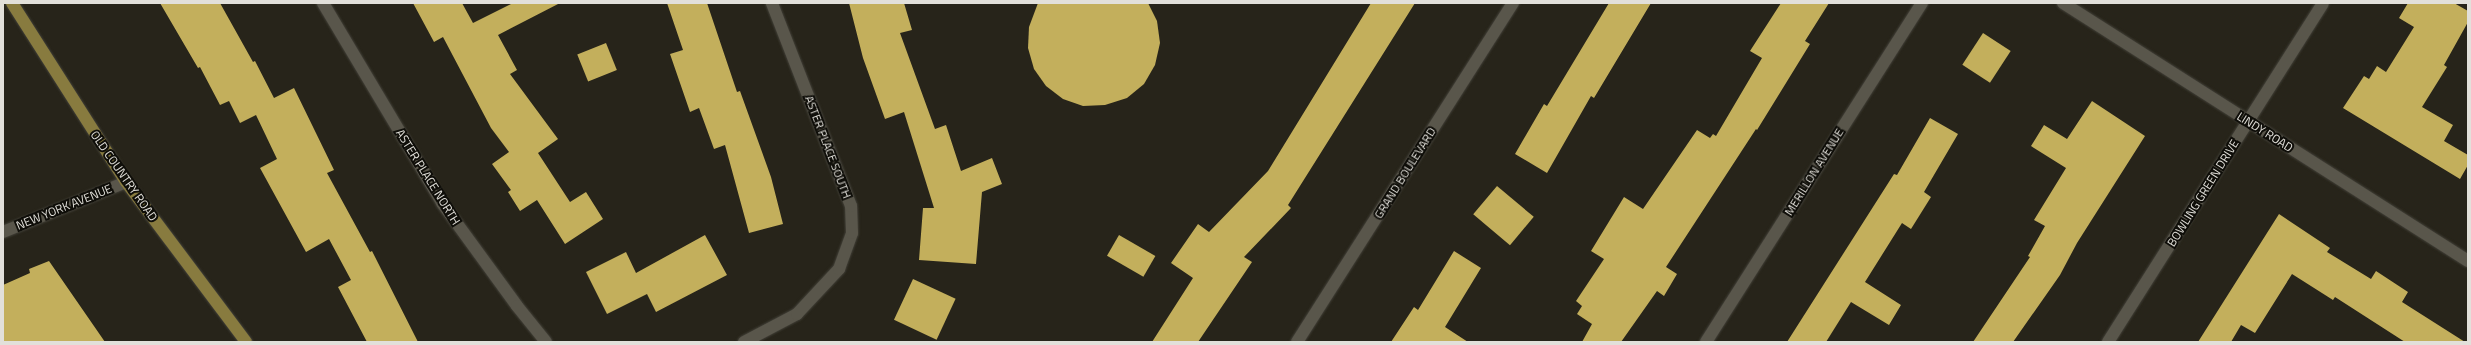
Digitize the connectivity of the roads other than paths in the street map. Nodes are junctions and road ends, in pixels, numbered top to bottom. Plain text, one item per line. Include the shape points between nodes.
1 (12, 3) edge
2 (323, 3) edge
3 (772, 3) edge
4 (1513, 3) edge
5 (1922, 3) edge
6 (2063, 3) edge
7 (2323, 3) edge
8 (2248, 121) junction
9 (126, 182) junction
10 (3, 232) edge
11 (2468, 261) edge
12 (246, 342) edge
13 (546, 342) edge
14 (744, 342) edge
15 (1297, 342) edge
16 (1706, 342) edge
17 (2108, 342) edge

1 - 9 main road, OLD COUNTRY ROAD
2 - 13 street, ASTER PLACE NORTH via 442,203
3 - 14 street, ASTER PLACE SOUTH via 852,206 852,233 839,269 797,314
4 - 15 street, GRAND BOULEVARD
5 - 16 street, MERILLON AVENUE
6 - 8 street, LINDY ROAD
7 - 8 street, BOWLING GREEN DRIVE
8 - 11 street, LINDY ROAD
8 - 17 street, BOWLING GREEN DRIVE
9 - 10 street, NEW YORK AVENUE
9 - 12 main road, OLD COUNTRY ROAD

